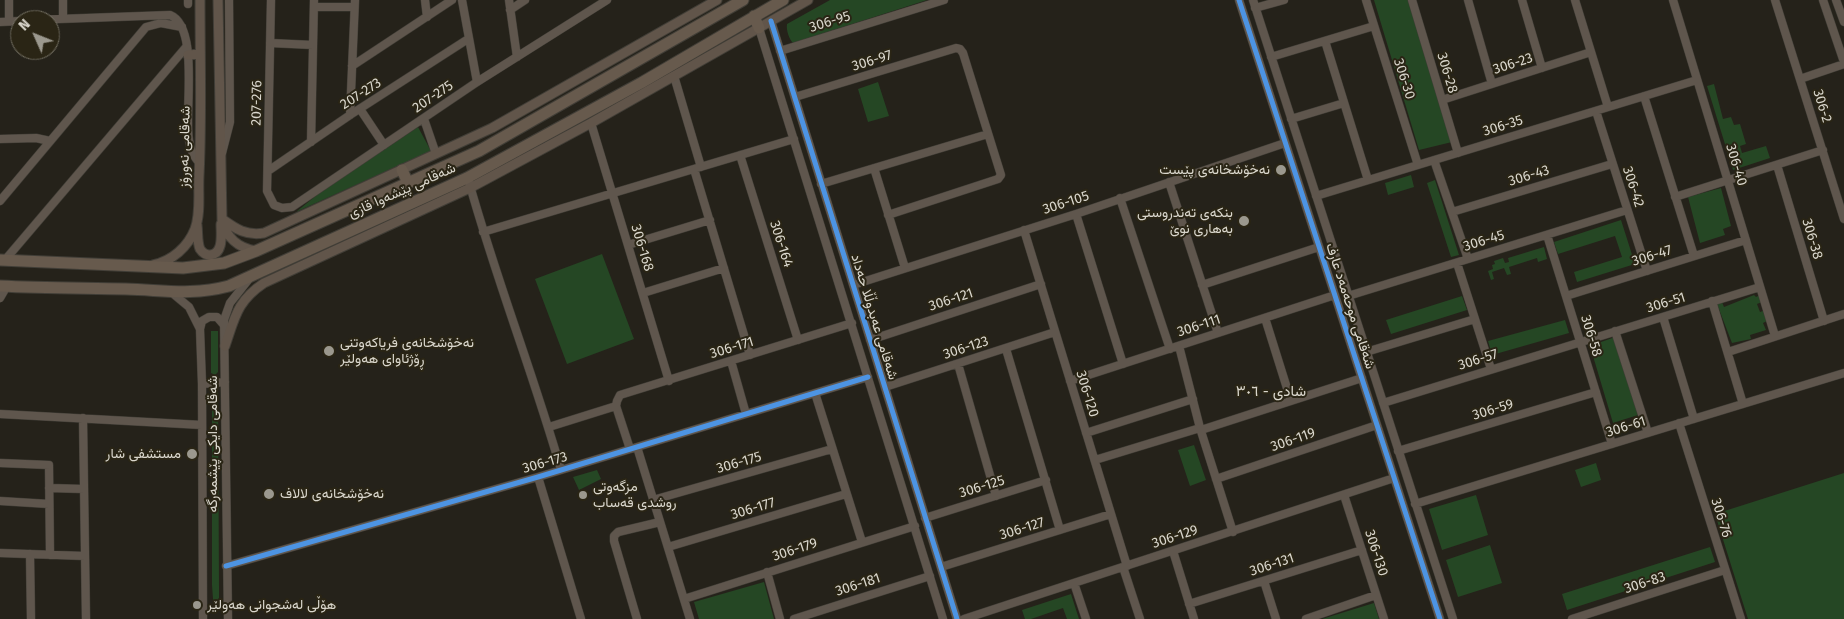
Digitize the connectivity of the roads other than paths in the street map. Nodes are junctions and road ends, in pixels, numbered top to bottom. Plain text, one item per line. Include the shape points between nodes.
1 (9, 0) edge
2 (63, 0) edge
3 (200, 0) edge
4 (218, 0) edge
5 (229, 0) edge
6 (270, 0) edge
7 (425, 0) edge
8 (452, 0) edge
9 (462, 0) edge
10 (509, 0) edge
11 (525, 0) edge
12 (607, 0) edge
13 (717, 0) edge
14 (741, 0) edge
15 (783, 0) edge
16 (808, 0) edge
17 (944, 0) edge
18 (1239, 0) edge
19 (1284, 0) edge
20 (1366, 0) edge
21 (1412, 0) edge
22 (1468, 0) edge
23 (1522, 0) edge
24 (1575, 0) edge
25 (1673, 0) edge
26 (1775, 0) edge
27 (1823, 0) edge
28 (1836, 0) edge
29 (314, 3) edge
30 (354, 4) edge
31 (1254, 4) edge
32 (510, 10) junction
33 (765, 10) junction
34 (754, 16) junction
35 (427, 17) junction
36 (60, 18) edge
37 (63, 18) junction
38 (9, 21) joint
39 (771, 21) junction
40 (0, 22) edge
41 (1844, 22) edge
42 (1374, 26) junction
43 (182, 27) junction
44 (759, 28) junction
45 (468, 39) junction
46 (1325, 41) junction
47 (270, 43) junction
48 (313, 45) junction
49 (188, 51) junction
50 (780, 51) junction
51 (1591, 52) junction
52 (200, 54) junction
53 (518, 57) junction
54 (1271, 57) junction
55 (1844, 63) edge
56 (352, 66) junction
57 (1542, 68) junction
58 (674, 76) junction
59 (1800, 79) junction
60 (1697, 80) junction
61 (477, 82) junction
62 (1492, 84) junction
63 (1644, 96) junction
64 (794, 97) junction
65 (1442, 100) junction
66 (1344, 102) junction
67 (1608, 107) junction
68 (360, 109) junction
69 (1596, 111) junction
70 (350, 115) junction
71 (590, 118) junction
72 (424, 119) junction
73 (1291, 120) junction
74 (988, 134) junction
75 (0, 139) edge
76 (794, 139) junction
77 (50, 141) junction
78 (312, 142) junction
79 (1285, 143) junction
80 (384, 145) junction
81 (1823, 150) junction
82 (1458, 152) junction
83 (436, 154) junction
84 (740, 155) junction
85 (220, 160) junction
86 (1434, 160) junction
87 (200, 164) junction
88 (1612, 164) junction
89 (1418, 165) junction
90 (1777, 165) junction
91 (698, 168) junction
92 (874, 168) junction
93 (402, 170) junction
94 (268, 172) junction
95 (1368, 180) junction
96 (1727, 181) junction
97 (1169, 182) junction
98 (408, 183) junction
99 (469, 183) junction
100 (821, 184) junction
101 (613, 194) junction
102 (1316, 196) junction
103 (1675, 197) junction
104 (1120, 198) junction
105 (0, 200) edge
106 (274, 205) joint
107 (1627, 210) junction
108 (1452, 212) junction
109 (1076, 214) junction
110 (888, 216) junction
111 (222, 219) junction
112 (1844, 219) edge
113 (710, 220) junction
114 (197, 222) junction
115 (1024, 230) junction
116 (483, 232) junction
117 (1547, 235) junction
118 (1746, 240) junction
119 (628, 245) junction
120 (1319, 247) junction
121 (256, 251) junction
122 (1694, 256) junction
123 (2, 260) edge
124 (1468, 260) junction
125 (1456, 263) junction
126 (146, 266) junction
127 (724, 268) junction
128 (905, 268) junction
129 (1647, 271) junction
130 (274, 272) junction
131 (251, 277) junction
132 (853, 284) junction
133 (1040, 284) junction
134 (1202, 285) junction
135 (4, 286) edge
136 (1760, 287) junction
137 (171, 292) junction
138 (642, 293) junction
139 (1335, 295) junction
140 (1348, 296) junction
141 (1566, 296) junction
142 (0, 298) edge
143 (1712, 301) junction
144 (1844, 314) edge
145 (1663, 317) junction
146 (1265, 318) junction
147 (1475, 319) junction
148 (1824, 321) junction
149 (852, 323) junction
150 (224, 325) junction
151 (200, 329) junction
152 (1615, 331) junction
153 (1055, 332) junction
154 (1218, 333) junction
155 (1775, 336) junction
156 (798, 340) junction
157 (870, 340) junction
158 (1580, 342) junction
159 (225, 346) junction
160 (1179, 346) junction
161 (1006, 349) junction
162 (1170, 349) junction
163 (1365, 349) junction
164 (1352, 350) junction
165 (1728, 352) junction
166 (750, 355) junction
167 (731, 361) junction
168 (958, 364) junction
169 (1123, 364) junction
170 (1491, 369) junction
171 (1844, 373) edge
172 (868, 377) junction
173 (1362, 378) junction
174 (669, 381) junction
175 (1070, 381) junction
176 (225, 382) junction
177 (202, 384) junction
178 (885, 387) junction
179 (1596, 392) junction
180 (815, 393) junction
181 (1193, 399) junction
182 (1291, 401) junction
183 (1383, 402) junction
184 (1743, 404) junction
185 (616, 406) junction
186 (893, 413) junction
187 (0, 414) edge
188 (746, 414) junction
189 (881, 417) junction
190 (83, 418) junction
191 (1694, 419) junction
192 (202, 424) junction
193 (1679, 424) junction
194 (1377, 425) junction
195 (549, 428) junction
196 (1201, 429) junction
197 (1086, 433) junction
198 (1648, 433) junction
199 (1612, 444) junction
200 (634, 448) junction
201 (832, 449) junction
202 (1398, 451) junction
203 (1095, 460) junction
204 (0, 463) edge
205 (562, 470) junction
206 (538, 477) junction
207 (1394, 478) junction
208 (1216, 479) junction
209 (1046, 480) junction
210 (49, 488) junction
211 (84, 489) junction
212 (846, 494) junction
213 (1344, 495) junction
214 (996, 496) junction
215 (653, 500) junction
216 (0, 501) edge
217 (49, 504) junction
218 (1416, 504) junction
219 (1111, 514) junction
220 (925, 518) junction
221 (660, 522) junction
222 (914, 526) junction
223 (1060, 530) junction
224 (1233, 532) junction
225 (862, 542) junction
226 (668, 548) junction
227 (1362, 550) junction
228 (1173, 551) junction
229 (0, 553) edge
230 (30, 554) junction
231 (50, 555) junction
232 (85, 556) junction
233 (226, 566) junction
234 (1125, 566) junction
235 (940, 567) junction
236 (1725, 570) junction
237 (767, 572) junction
238 (930, 576) junction
239 (1264, 581) junction
240 (1440, 581) junction
241 (1074, 583) junction
242 (1429, 585) junction
243 (1376, 595) junction
244 (684, 599) junction
245 (1189, 604) junction
246 (31, 619) edge
247 (86, 619) edge
248 (203, 619) edge
249 (228, 619) edge
250 (581, 619) edge
251 (638, 619) edge
252 (690, 619) edge
253 (780, 619) edge
254 (794, 619) edge
255 (943, 619) edge
256 (957, 619) edge
257 (964, 619) edge
258 (1086, 619) edge
259 (1140, 619) edge
260 (1194, 619) edge
261 (1276, 619) edge
262 (1306, 619) edge
263 (1384, 619) edge
264 (1440, 619) edge
265 (1452, 619) edge
266 (1572, 619) edge
267 (1741, 619) edge

1 - 38 street
2 - 37 street
3 - 52 main road, شەقامی نەورۆز
4 - 85 main road
5 - 85 street via 230,122
6 - 47 street, 207-276
7 - 35 street
8 - 35 street
9 - 45 street
10 - 32 street
11 - 32 street
12 - 53 street, 207-275
13 - 83 main road via 492,128
14 - 98 highway, شەقامی پێشەوا قازی via 479,151
15 - 33 highway, شەقامی پێشەوا قازی
16 - 39 main road
17 - 50 street, 306-95
18 - 79 street, شەقامی موحەمەد عارف
19 - 31 street
20 - 42 street, 306-30
21 - 65 street, 306-28
22 - 62 street
23 - 57 street
24 - 51 street
25 - 60 street, 306-40
26 - 59 street, 306-2
27 - 55 street
28 - 41 street
29 - 30 street
29 - 48 street
30 - 56 street
31 - 54 street, شەقامی موحەمەد عارف
32 - 53 street
33 - 34 highway, شەقامی پێشەوا قازی
33 - 39 highway
34 - 44 highway
34 - 71 highway, شەقامی پێشەوا قازی
35 - 56 street
36 - 37 street
37 - 43 street via 170,15 176,17
38 - 40 street
39 - 44 main road
39 - 50 street, شەقامی عەبدوڵڵا حەداد
42 - 46 street
42 - 89 street, 306-30
43 - 49 street
43 - 77 street via 161,23 146,26
44 - 58 main road
44 - 76 street, شەقامی عەبدوڵڵا حەداد
45 - 61 street
45 - 68 street, 207-273
46 - 54 street
46 - 66 street
47 - 48 street
47 - 94 street, 207-276
48 - 78 street
49 - 52 main road
49 - 87 street via 188,139
49 - 123 street
50 - 64 street, شەقامی عەبدوڵڵا حەداد
51 - 57 street, 306-23
51 - 67 street
52 - 87 main road, شەقامی نەورۆز
53 - 61 street, 207-275
54 - 73 street, شەقامی موحەمەد عارف
55 - 59 street
56 - 70 street
57 - 62 street, 306-23
58 - 71 main road
58 - 91 street
59 - 81 street, 306-2
60 - 63 street, 306-35
60 - 96 street, 306-40
61 - 72 street, 207-275
62 - 65 street, 306-23
63 - 67 street, 306-35
63 - 103 street
64 - 74 street, 306-97 via 956,48 963,53
64 - 100 street, شەقامی عەبدوڵڵا حەداد
65 - 82 street, 306-28
66 - 73 street
66 - 95 street
67 - 69 street, 306-35
68 - 70 street, 207-273
68 - 80 street
69 - 82 street, 306-35
69 - 88 street, 306-42
70 - 78 street, 207-273
71 - 99 highway, شەقامی پێشەوا قازی
71 - 101 street, 306-168
72 - 80 street, 207-275
72 - 83 street
73 - 102 street, شەقامی موحەمەد عارف
74 - 92 street
74 - 110 street via 1001,171 998,179
75 - 77 street
76 - 84 street
76 - 149 street, شەقامی عەبدوڵڵا حەداد
77 - 105 street
78 - 94 street, 207-273
79 - 97 street, 306-105
79 - 120 street, شەقامی موحەمەد عارف
80 - 106 street, 207-275 via 292,207
81 - 90 street
81 - 112 street, 306-2
82 - 86 street, 306-35
83 - 93 main road
84 - 91 street
84 - 156 street, 306-164
85 - 111 main road
86 - 89 street, 306-35
86 - 108 street
87 - 114 main road, شەقامی نەورۆز
88 - 107 street, 306-42
88 - 108 street, 306-43
89 - 95 street, 306-35
90 - 96 street
90 - 148 street, 306-38
91 - 101 street
91 - 113 street
92 - 100 street
92 - 110 street
93 - 98 highway
93 - 111 main road via 264,233 246,234
94 - 106 street, 207-276 via 267,191
95 - 102 street, 306-35
96 - 103 street
96 - 118 street, 306-40
97 - 104 street, 306-105
97 - 134 street
98 - 121 highway, شەقامی پێشەوا قازی
99 - 116 street
99 - 130 highway, شەقامی پێشەوا قازی
100 - 132 street, شەقامی عەبدوڵڵا حەداد
101 - 116 street
101 - 119 street, 306-168
102 - 140 street, شەقامی موحەمەد عارف
103 - 122 street
104 - 109 street, 306-105
104 - 162 street
107 - 117 street, 306-45
107 - 129 street, 306-42
108 - 124 street
109 - 115 street, 306-105
109 - 169 street
110 - 128 street
111 - 114 main road via 220,247 211,254 200,248
111 - 121 main road via 232,240
113 - 119 street
113 - 127 street
114 - 126 main road, شەقامی نەورۆز via 182,249 166,261
115 - 128 street, 306-105
115 - 133 street, 306-120
116 - 195 street
117 - 124 street, 306-45
117 - 141 street, 306-58
118 - 122 street, 306-47
118 - 136 street, 306-40
119 - 138 street, 306-168
120 - 134 street
120 - 139 street, شەقامی موحەمەد عارف
121 - 126 highway, شەقامی پێشەوا قازی via 204,267
122 - 129 street, 306-47
123 - 126 highway, شەقامی پێشەوا قازی
124 - 125 street, 306-45
125 - 140 street, 306-45
125 - 147 street
127 - 138 street
127 - 166 street
128 - 132 street, 306-105
129 - 141 street, 306-47
130 - 131 highway, شەقامی پێشەوا قازی
130 - 159 main road via 244,299
131 - 137 highway, شەقامی پێشەوا قازی via 210,291
131 - 150 street, شەقامی دایکی پێشمەرگە via 230,303
132 - 157 street, شەقامی عەبدوڵڵا حەداد
133 - 153 street, 306-120
133 - 157 street, 306-121
134 - 154 street
135 - 137 highway, شەقامی پێشەوا قازی
135 - 142 street
136 - 143 street, 306-51
136 - 155 street, 306-40
137 - 151 street, شەقامی دایکی پێشمەرگە via 189,307
138 - 174 street, 306-168
139 - 146 street, 306-111
139 - 164 street, شەقامی موحەمەد عارف
140 - 163 street, شەقامی موحەمەد عارف
141 - 158 street, 306-58
143 - 145 street, 306-51
143 - 165 street
144 - 148 street
145 - 152 street, 306-51
145 - 191 street
146 - 154 street, 306-111
146 - 182 street
147 - 163 street
147 - 170 street
148 - 155 street
149 - 156 street, 306-171
149 - 172 street, شەقامی عەبدوڵڵا حەداد
150 - 151 street via 211,316 203,320
150 - 159 street, شەقامی دایکی پێشمەرگە
151 - 177 street, شەقامی دایکی پێشمەرگە
152 - 158 street, 306-51
152 - 198 street
153 - 161 street, 306-123
153 - 175 street, 306-120
154 - 160 street, 306-111
155 - 165 street
156 - 166 street, 306-171
157 - 178 street, شەقامی عەبدوڵڵا حەداد
158 - 170 street, 306-57
158 - 179 street, 306-58
159 - 176 street, شەقامی دایکی پێشمەرگە
160 - 162 street, 306-111
160 - 181 street
161 - 168 street, 306-123
161 - 209 street
162 - 169 street, 306-111
163 - 164 street
163 - 183 street, شەقامی موحەمەد عارف
164 - 173 street, شەقامی موحەمەد عارف
165 - 184 street
166 - 167 street, 306-171
167 - 174 street, 306-171
167 - 188 street
168 - 178 street, 306-123
168 - 214 street
169 - 175 street, 306-111
170 - 183 street, 306-57
171 - 184 street, 306-61
172 - 180 street, 306-173
172 - 189 street, شەقامی عەبدوڵڵا حەداد
173 - 182 street
173 - 194 street, شەقامی موحەمەد عارف
174 - 185 street, 306-171 via 620,395
175 - 197 street, 306-120
176 - 177 street
176 - 233 street, شەقامی دایکی پێشمەرگە
177 - 192 street, شەقامی دایکی پێشمەرگە
178 - 186 street, شەقامی عەبدوڵڵا حەداد
179 - 199 street, 306-58
179 - 202 street, 306-59
180 - 188 street, 306-173
180 - 201 street
181 - 196 street
181 - 197 street
182 - 196 street
183 - 202 street, شەقامی موحەمەد عارف
184 - 191 street, 306-61
185 - 195 street
185 - 200 street
186 - 189 street
186 - 220 street, شەقامی عەبدوڵڵا حەداد
187 - 190 street
188 - 200 street, 306-173
189 - 222 street, شەقامی عەبدوڵڵا حەداد
190 - 192 street
190 - 211 street
191 - 193 street, 306-61
192 - 248 street, شەقامی دایکی پێشمەرگە
193 - 198 street, 306-61
193 - 236 street, 306-76
194 - 207 street, شەقامی موحەمەد عارف
194 - 208 street, 306-119
195 - 205 street
196 - 203 street
196 - 208 street
197 - 203 street, 306-120
198 - 199 street, 306-61
199 - 218 street, 306-61
200 - 205 street, 306-173
200 - 215 street
201 - 212 street
201 - 215 street, 306-175
202 - 218 street, شەقامی موحەمەد عارف
203 - 219 street, 306-120
204 - 210 street via 48,465
205 - 206 street, 306-173
206 - 233 street, 306-173
206 - 250 street
207 - 213 street, 306-129
207 - 242 street, شەقامی موحەمەد عارف
208 - 224 street
209 - 214 street, 306-125
209 - 223 street
210 - 211 street
210 - 217 street
211 - 232 street
212 - 225 street
212 - 226 street, 306-177
213 - 224 street, 306-129
213 - 227 street, 306-130
214 - 220 street, 306-125
215 - 221 street
216 - 217 street
217 - 231 street
218 - 240 street, شەقامی موحەمەد عارف
219 - 223 street, 306-127
219 - 234 street, 306-120
220 - 235 street, شەقامی عەبدوڵڵا حەداد
221 - 226 street
221 - 251 street via 618,532 614,536
222 - 225 street, 306-179
222 - 238 street, شەقامی عەبدوڵڵا حەداد
223 - 235 street, 306-127
224 - 228 street, 306-129
225 - 237 street, 306-179
226 - 244 street
227 - 239 street, 306-131
227 - 243 street, 306-130
228 - 234 street, 306-129
228 - 245 street
229 - 230 street
230 - 231 street
230 - 246 street
231 - 232 street
232 - 247 street
233 - 249 street, شەقامی دایکی پێشمەرگە
234 - 241 street, 306-129
234 - 259 street, 306-120
235 - 256 street, شەقامی عەبدوڵڵا حەداد
236 - 266 street, 306-83
236 - 267 street, 306-76
237 - 244 street, 306-179
237 - 253 street
238 - 254 street, 306-181
238 - 255 street, شەقامی عەبدوڵڵا حەداد
239 - 245 street, 306-131
239 - 261 street
240 - 242 street
240 - 265 street, شەقامی موحەمەد عارف
241 - 257 street, 306-129
241 - 258 street
242 - 264 street, شەقامی موحەمەد عارف
243 - 262 street
243 - 263 street, 306-130
244 - 252 street
245 - 260 street

